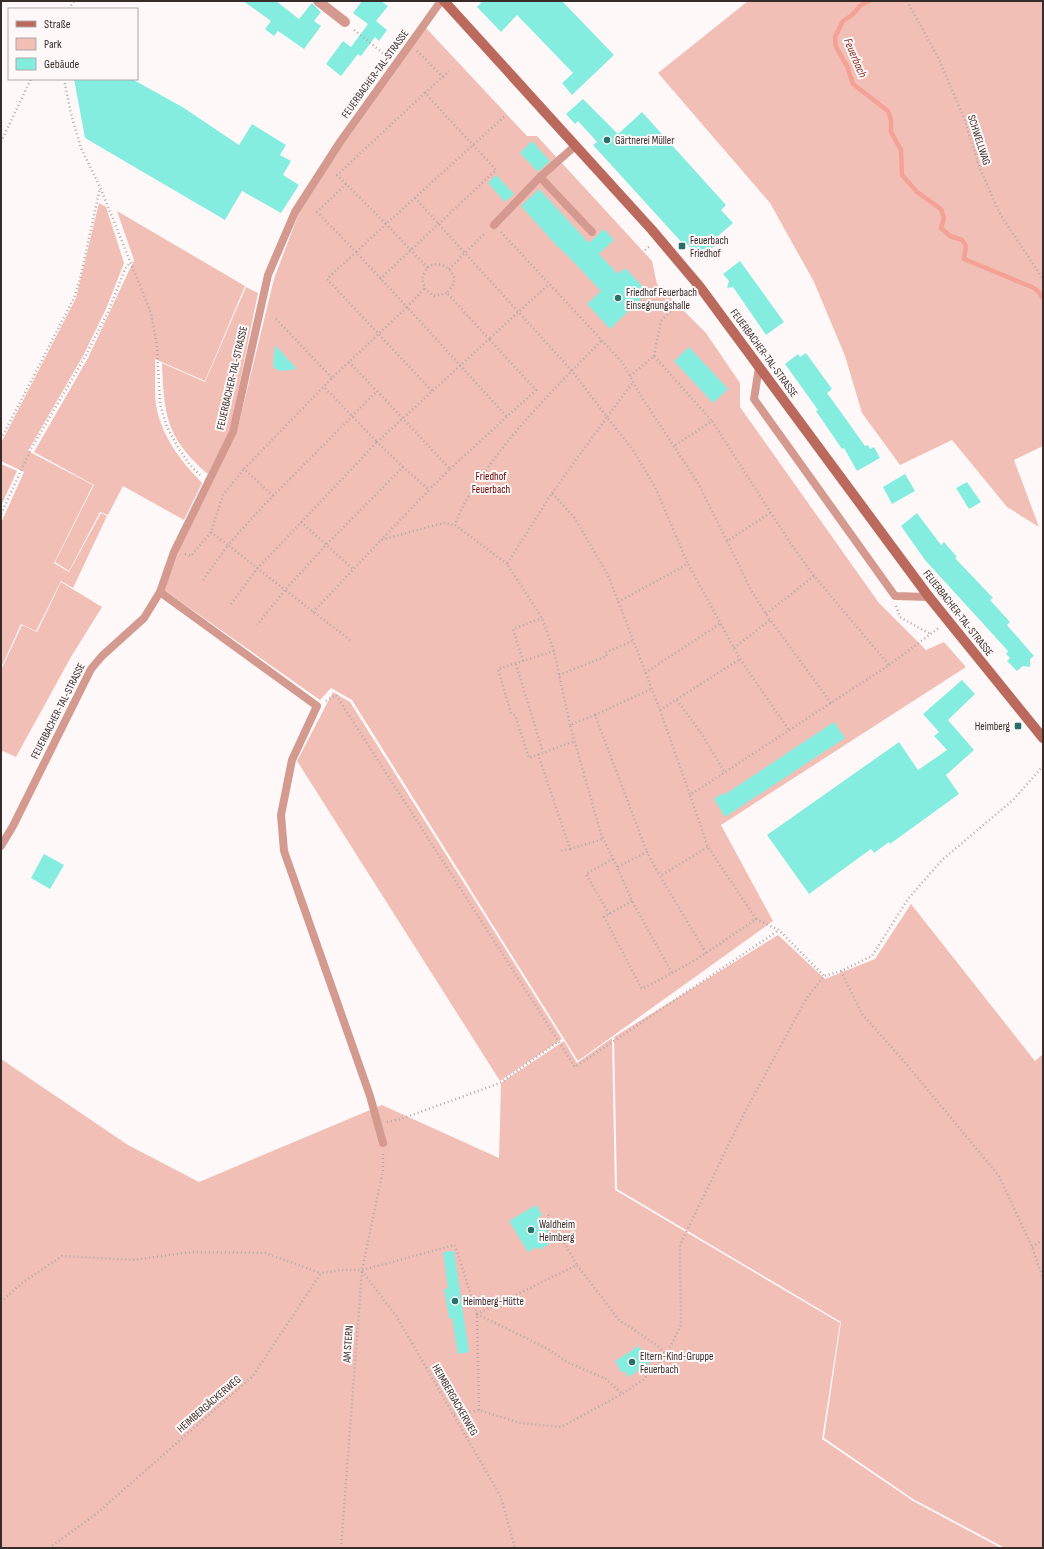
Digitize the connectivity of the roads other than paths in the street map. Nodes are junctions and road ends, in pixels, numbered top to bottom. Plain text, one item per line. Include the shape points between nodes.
1 (318, 1) edge
2 (442, 1) edge
3 (345, 22) road end
4 (576, 146) junction
5 (540, 177) junction
6 (494, 225) road end
7 (592, 232) dead end
8 (759, 366) junction
9 (160, 592) junction
10 (929, 597) junction
11 (1043, 738) edge
12 (1, 846) edge
13 (383, 1143) road end

1 - 3 street
2 - 4 main road, FEUERBACHER-TAL-STRASSE
2 - 9 lane, FEUERBACHER-TAL-STRASSE via 340,142 295,212 268,275 233,432 174,552
4 - 5 lane
4 - 8 main road, FEUERBACHER-TAL-STRASSE via 700,287
5 - 6 lane
5 - 7 lane
8 - 10 main road, FEUERBACHER-TAL-STRASSE
8 - 10 lane via 754,398 895,596
9 - 12 lane, FEUERBACHER-TAL-STRASSE via 144,618 102,656 91,670
9 - 13 lane via 317,706 292,760 281,815 284,850 370,1096
10 - 11 main road, FEUERBACHER-TAL-STRASSE

